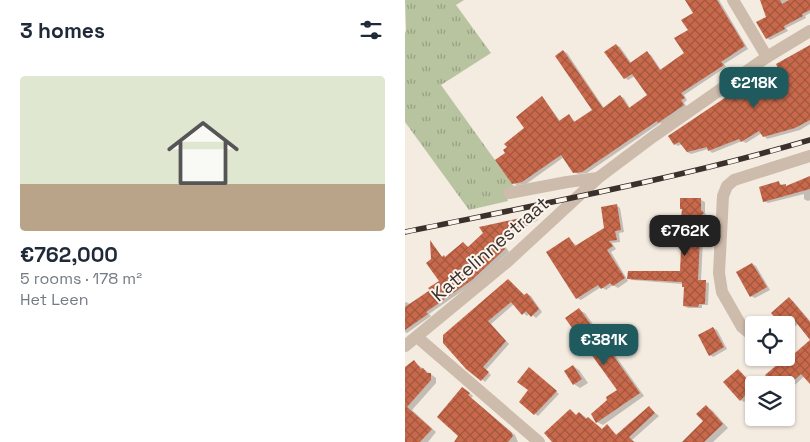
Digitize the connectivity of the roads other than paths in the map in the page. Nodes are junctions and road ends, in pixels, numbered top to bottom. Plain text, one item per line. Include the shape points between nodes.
1 (733, 0) edge
2 (810, 31) edge
3 (767, 57) junction
4 (810, 156) edge
5 (599, 178) junction
6 (509, 193) dead end
7 (745, 330) edge
8 (417, 337) junction
9 (405, 346) edge
10 (539, 442) edge

1 - 3 street
2 - 3 street, Kattelinnestraat
3 - 5 street, Kattelinnestraat
4 - 7 street via 734,180 723,196 719,274 722,292
5 - 6 street, Kattelinnestraat
5 - 8 street, Kattelinnestraat via 507,262
8 - 9 street, Kattelinnestraat
8 - 10 street

